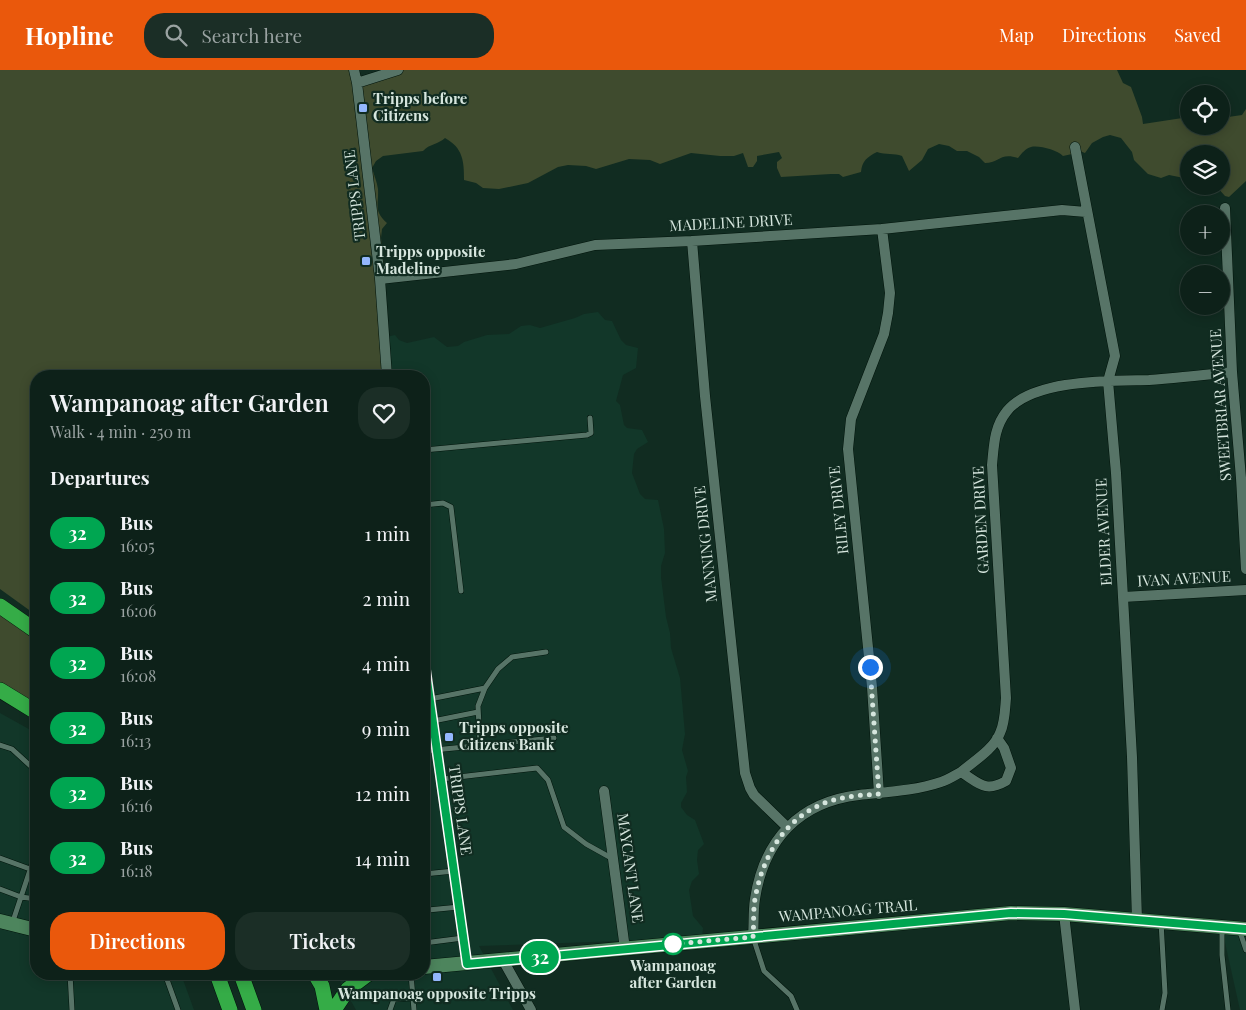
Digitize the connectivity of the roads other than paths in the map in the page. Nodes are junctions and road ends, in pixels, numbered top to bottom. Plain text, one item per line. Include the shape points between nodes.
1 (354, 70) edge
2 (398, 70) edge
3 (357, 82) junction
4 (1075, 146) dead end
5 (1086, 212) junction
6 (882, 229) junction
7 (692, 241) junction
8 (1227, 255) edge
9 (380, 278) junction
10 (387, 370) edge
11 (1232, 372) junction
12 (1108, 381) junction
13 (590, 418) dead end
14 (430, 449) edge
15 (430, 504) edge
16 (1246, 569) edge
17 (1246, 590) edge
18 (461, 591) dead end
19 (1123, 597) junction
20 (0, 606) edge
21 (30, 627) edge
22 (546, 652) dead end
23 (485, 688) junction
24 (0, 690) edge
25 (430, 699) edge
26 (430, 706) edge
27 (30, 708) edge
28 (478, 712) junction
29 (432, 721) junction
30 (554, 738) dead end
31 (997, 738) junction
32 (0, 745) edge
33 (480, 745) junction
34 (436, 749) junction
35 (430, 750) edge
36 (30, 766) edge
37 (961, 772) junction
38 (440, 779) junction
39 (604, 791) dead end
40 (879, 794) junction
41 (787, 827) junction
42 (0, 858) edge
43 (613, 859) junction
44 (30, 870) joint
45 (454, 871) junction
46 (430, 873) edge
47 (0, 889) edge
48 (21, 897) junction
49 (30, 898) edge
50 (458, 907) junction
51 (430, 910) edge
52 (1064, 914) junction
53 (1137, 920) junction
54 (1161, 922) junction
55 (6, 923) edge
56 (1222, 927) junction
57 (1242, 928) edge
58 (30, 929) edge
59 (753, 937) junction
60 (463, 938) junction
61 (430, 942) edge
62 (626, 949) junction
63 (1246, 950) edge
64 (503, 960) junction
65 (467, 964) junction
66 (430, 967) edge
67 (70, 980) edge
68 (167, 980) edge
69 (219, 980) edge
70 (243, 980) edge
71 (318, 980) edge
72 (360, 980) edge
73 (412, 980) edge
74 (413, 998) junction
75 (72, 1010) edge
76 (178, 1010) edge
77 (230, 1010) edge
78 (254, 1010) edge
79 (327, 1010) edge
80 (334, 1010) edge
81 (390, 1010) edge
82 (414, 1010) edge
83 (531, 1010) edge
84 (797, 1010) edge
85 (1075, 1010) edge
86 (1162, 1010) edge
87 (1228, 1010) edge

1 - 3 street, TRIPPS LANE
2 - 3 street
3 - 9 street, TRIPPS LANE
4 - 5 street, ELDER AVENUE
5 - 6 street, MADELINE DRIVE via 1062,210
5 - 12 street, ELDER AVENUE via 1115,356
6 - 7 street, MADELINE DRIVE
6 - 40 street, RILEY DRIVE via 890,293 888,313 884,334 851,419 848,449 872,687
7 - 9 street, MADELINE DRIVE via 595,245 516,264
7 - 41 street, MANNING DRIVE via 705,396 746,773 754,795
8 - 11 street, SWEETBRIAR AVENUE
9 - 10 street, TRIPPS LANE
11 - 12 street, GARDEN DRIVE
11 - 16 street, SWEETBRIAR AVENUE
12 - 19 street, ELDER AVENUE
12 - 31 street, GARDEN DRIVE via 1048,388 1024,397 1008,409 996,429 992,464 1006,698
13 - 14 lane via 591,433 586,435
15 - 18 lane via 443,503 451,507
17 - 19 street, IVAN AVENUE
19 - 53 street, ELDER AVENUE
20 - 21 highway
22 - 23 lane via 512,657 498,669
23 - 25 lane
23 - 28 lane
24 - 27 highway
26 - 29 street, TRIPPS LANE
28 - 29 lane
28 - 33 lane
29 - 34 street, TRIPPS LANE
30 - 33 lane
31 - 37 street, GARDEN DRIVE via 989,749
31 - 37 street via 1011,768 1006,781 996,787 984,787
32 - 36 lane via 12,749
33 - 34 lane
34 - 35 lane
34 - 38 street, TRIPPS LANE
37 - 40 street, GARDEN DRIVE via 942,782
38 - 43 lane via 537,768 548,780 564,827
38 - 45 street, TRIPPS LANE
39 - 43 street, MAYCANT LANE
40 - 41 street, GARDEN DRIVE via 831,801 808,811
41 - 59 street, GARDEN DRIVE via 762,868 755,899
42 - 44 lane
43 - 62 street, MAYCANT LANE
44 - 48 lane
45 - 46 lane
45 - 50 street, TRIPPS LANE
47 - 48 lane
48 - 49 lane
48 - 55 lane
50 - 51 lane
50 - 60 street, TRIPPS LANE
52 - 53 main road, WAMPANOAG TRAIL
52 - 59 main road, WAMPANOAG TRAIL via 989,914
52 - 85 street
53 - 54 main road, WAMPANOAG TRAIL
54 - 56 main road, WAMPANOAG TRAIL
54 - 86 lane via 1165,993
55 - 58 main road
56 - 57 main road, WAMPANOAG TRAIL
56 - 87 lane
57 - 63 lane
59 - 62 main road, WAMPANOAG TRAIL
59 - 84 lane via 764,971 791,996
60 - 61 lane
60 - 65 street, TRIPPS LANE
62 - 64 main road, WAMPANOAG TRAIL
64 - 65 main road, WAMPANOAG TRAIL
64 - 83 street
65 - 66 main road, WAMPANOAG TRAIL
67 - 75 lane
68 - 76 lane
69 - 77 highway
70 - 78 highway
71 - 79 highway
72 - 80 highway via 348,989
73 - 74 lane
74 - 81 lane via 394,998
74 - 82 lane

